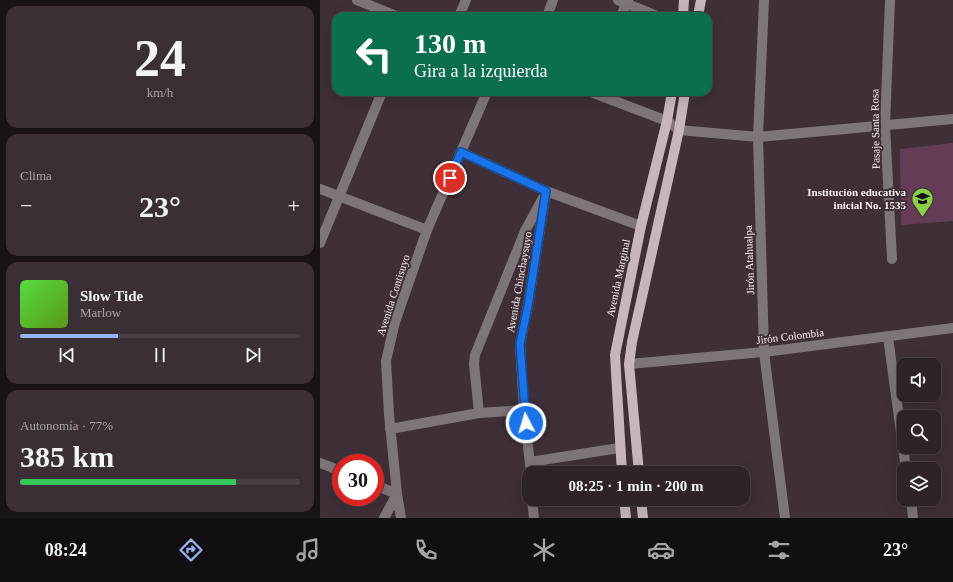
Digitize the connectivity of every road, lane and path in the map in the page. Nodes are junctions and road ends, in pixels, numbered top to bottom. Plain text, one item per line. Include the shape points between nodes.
1 (357, 0) edge
2 (466, 0) edge
3 (553, 0) edge
4 (684, 0) edge
5 (701, 0) edge
6 (764, 0) edge
7 (890, 0) edge
8 (624, 1) edge
9 (386, 12) edge
10 (461, 12) edge
11 (548, 12) edge
12 (622, 12) edge
13 (648, 12) edge
14 (683, 12) edge
15 (699, 12) edge
16 (380, 96) edge
17 (485, 96) edge
18 (601, 96) edge
19 (671, 96) edge
20 (684, 96) edge
21 (953, 119) edge
22 (667, 121) junction
23 (885, 125) junction
24 (679, 130) junction
25 (758, 137) junction
26 (461, 152) junction
27 (320, 189) edge
28 (546, 191) junction
29 (339, 196) junction
30 (641, 226) junction
31 (428, 230) junction
32 (320, 243) edge
33 (892, 259) dead end
34 (953, 328) edge
35 (888, 337) junction
36 (764, 352) junction
37 (629, 364) junction
38 (524, 410) junction
39 (478, 413) junction
40 (390, 429) junction
41 (619, 448) junction
42 (530, 462) junction
43 (905, 462) edge
44 (320, 463) edge
45 (530, 466) edge
46 (621, 466) edge
47 (638, 466) edge
48 (332, 468) edge
49 (384, 489) edge
50 (397, 494) junction
51 (533, 506) edge
52 (625, 506) edge
53 (642, 506) edge
54 (911, 506) edge
55 (384, 518) edge
56 (401, 518) edge
57 (534, 518) edge
58 (626, 518) edge
59 (643, 518) edge
60 (785, 518) edge
61 (913, 518) edge

1 - 9 street
2 - 10 street
3 - 11 street
4 - 14 main road
5 - 15 main road
6 - 25 street, Jirón Atahualpa
7 - 23 street, Pasaje Santa Rosa
8 - 12 street
8 - 13 street
16 - 29 street
17 - 26 street, Avenida Contisuyo
18 - 22 street
19 - 22 main road, Avenida Marginal
20 - 24 main road
21 - 23 street
22 - 24 street
22 - 30 main road, Avenida Marginal
23 - 25 street
23 - 33 street, Pasaje Santa Rosa
24 - 25 street
24 - 37 main road
25 - 36 street, Jirón Atahualpa
26 - 28 street
26 - 31 street, Avenida Contisuyo
27 - 29 street
28 - 30 street
28 - 38 street, Avenida Chinchaysuyo via 520,344
28 - 39 street via 525,231 474,355
29 - 31 street
29 - 32 street
30 - 41 main road, Avenida Marginal via 615,354
31 - 40 street, Avenida Contisuyo via 395,322 386,361
34 - 35 street, Jirón Colombia
35 - 36 street, Jirón Colombia
35 - 43 street
36 - 37 street, Jirón Colombia
36 - 60 street, Jirón Atahualpa
37 - 47 main road
38 - 39 street
38 - 42 street, Avenida Chinchaysuyo
39 - 40 street
40 - 50 street, Avenida Contisuyo
41 - 42 street
41 - 46 main road, Avenida Marginal
42 - 45 street, Avenida Chinchaysuyo
44 - 48 street
49 - 50 street
50 - 55 street
50 - 56 street, Avenida Contisuyo
51 - 57 street
52 - 58 main road
53 - 59 main road
54 - 61 street

